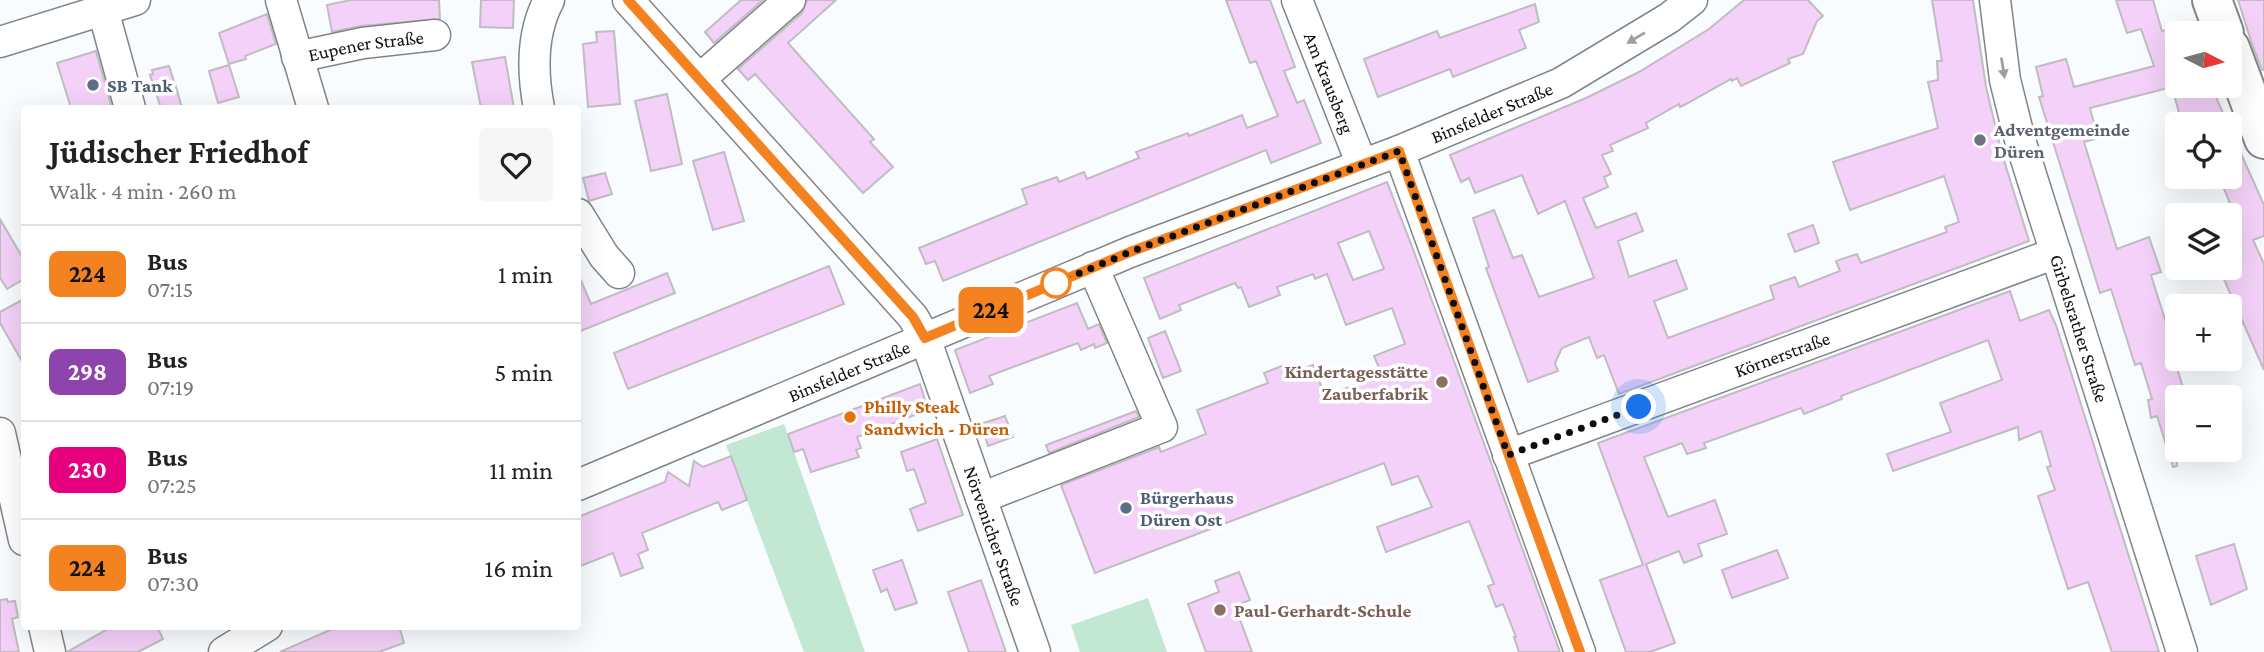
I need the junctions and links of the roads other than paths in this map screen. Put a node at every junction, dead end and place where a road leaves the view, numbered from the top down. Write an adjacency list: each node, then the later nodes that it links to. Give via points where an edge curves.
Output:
1 (135, 0): 10 (street)
2 (281, 0): 14 (street, Eupener Straße)
3 (549, 0): 19 (street, via 534,45)
4 (628, 0): 15 (street, Nörvenicher Straße)
5 (790, 0): 15 (street)
6 (1297, 0): 22 (street, Am Krausberg)
7 (1692, 0): 21 (street, Binsfelder Straße, one-way to 21, via 1561,83)
8 (1995, 0): 24 (street, Girbelsrather Straße, one-way to 24, via 2005,80)
9 (2212, 0): 11 (main road)
10 (103, 10): 13 (street); 17 (street)
11 (2220, 21)
12 (435, 35): 14 (street, Eupener Straße)
13 (0, 42)
14 (297, 57): 18 (street, Eupener Straße)
15 (700, 79): 27 (street, Nörvenicher Straße, via 913,317)
16 (2242, 80): 20 (main road)
17 (130, 105)
18 (312, 105)
19 (538, 105)
20 (2264, 139)
21 (1399, 151): 22 (street, Binsfelder Straße); 29 (street)
22 (1362, 165): 25 (street, Binsfelder Straße)
23 (581, 219): 26 (street)
24 (2056, 253): 29 (street, Körnerstraße); 39 (street, Girbelsrather Straße)
25 (1093, 267): 27 (street, Binsfelder Straße); 31 (street, via 1162,427)
26 (619, 273)
27 (925, 338): 30 (street, Binsfelder Straße); 31 (street, Nörvenicher Straße)
28 (0, 433): 32 (street)
29 (1508, 455): 38 (street)
30 (581, 484)
31 (981, 498): 37 (street, Nörvenicher Straße)
32 (21, 527)
33 (45, 630): 35 (street)
34 (264, 634): 36 (street)
35 (50, 652)
36 (224, 652)
37 (1035, 652)
38 (1580, 652)
39 (2182, 652)

